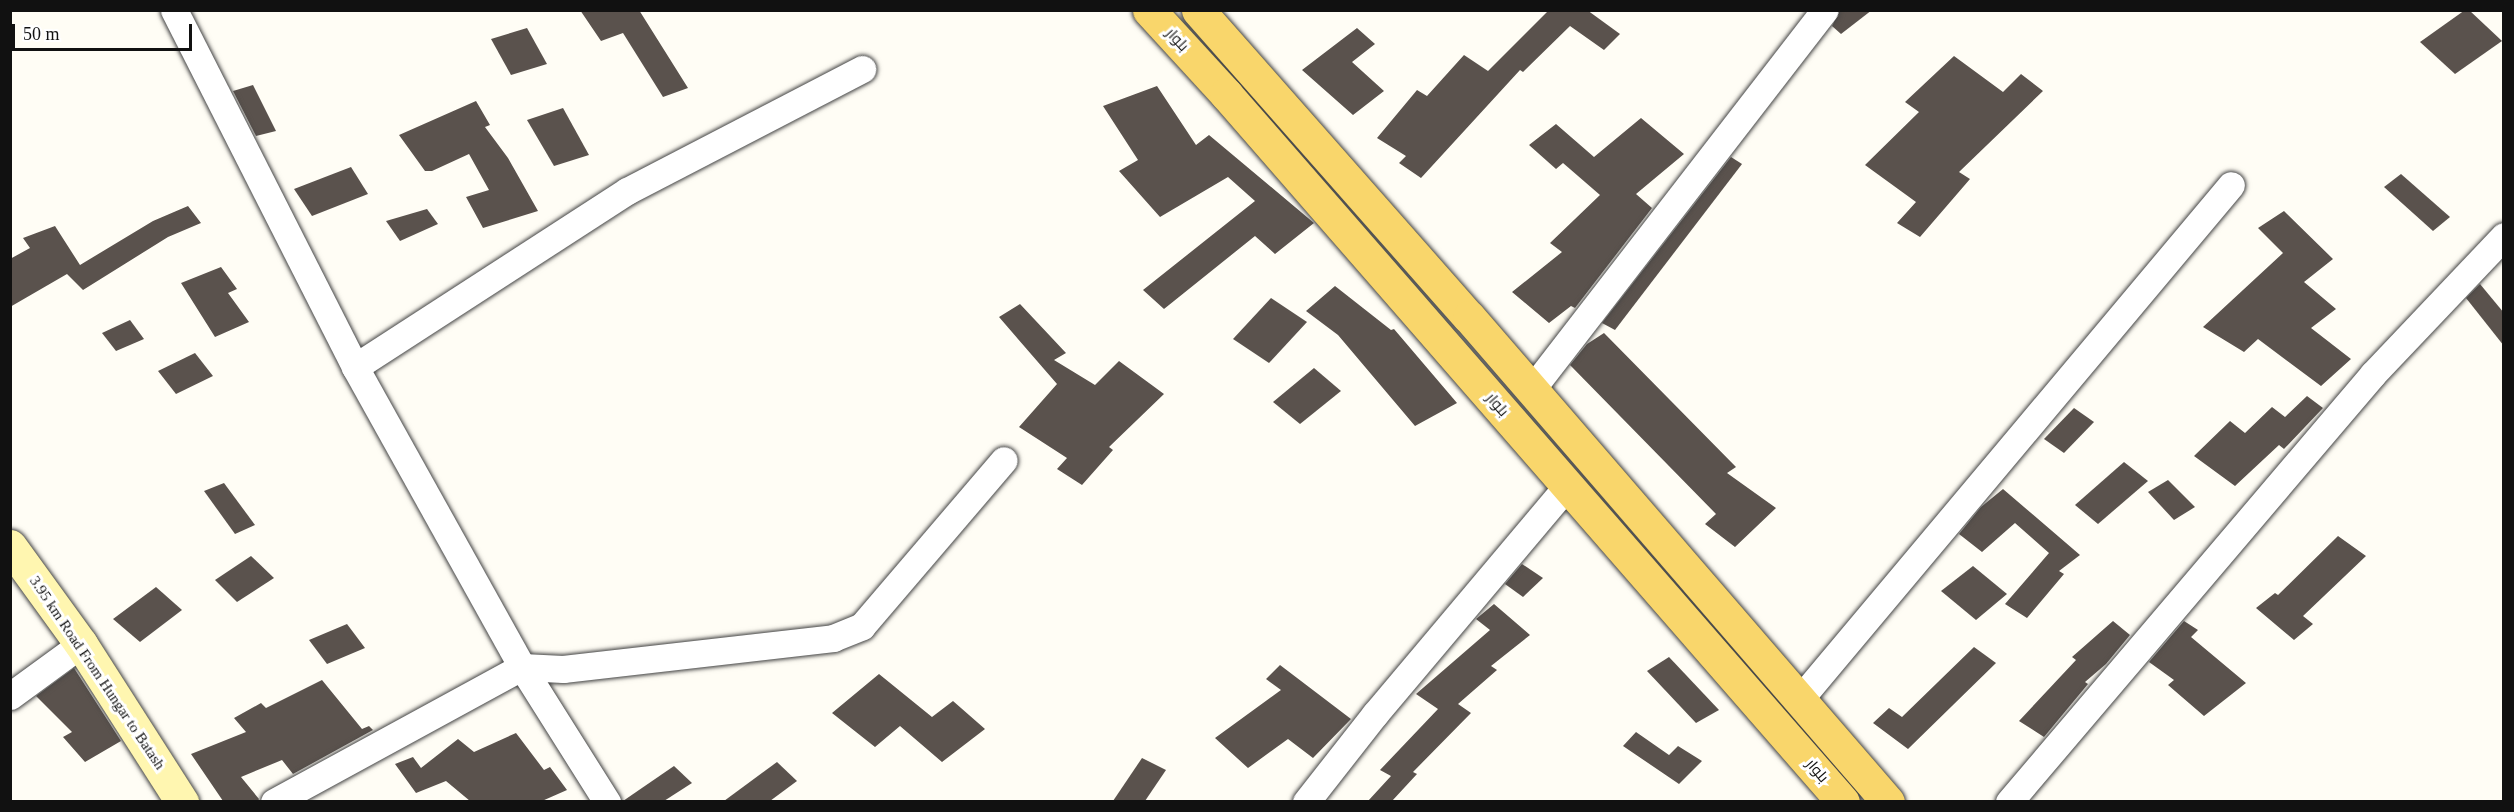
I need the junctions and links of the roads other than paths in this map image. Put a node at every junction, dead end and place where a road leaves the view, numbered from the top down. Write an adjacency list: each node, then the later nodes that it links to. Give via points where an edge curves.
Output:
1 (174, 10): 8 (street)
2 (1149, 10): 11 (main road, بلوار)
3 (1198, 10): 9 (main road)
4 (1825, 10): 9 (street)
5 (862, 69): 8 (street, via 627,191)
6 (2231, 185): 16 (street)
7 (2504, 236): 23 (street, via 2373,374)
8 (355, 368): 14 (street)
9 (1531, 390): 16 (main road)
10 (1004, 460): 14 (street, via 862,626 833,638 563,669)
11 (1567, 486): 20 (street); 21 (main road, بلوار)
12 (10, 546): 13 (street, 3.95 km Road From Hungar to Batash)
13 (81, 644): 15 (street); 17 (street, 3.95 km Road From Hungar to Batash)
14 (522, 667): 18 (street); 19 (street)
15 (10, 696)
16 (1799, 700): 22 (main road)
17 (182, 801)
18 (274, 801)
19 (607, 801)
20 (1306, 801)
21 (1843, 801)
22 (1888, 801)
23 (2008, 801)

